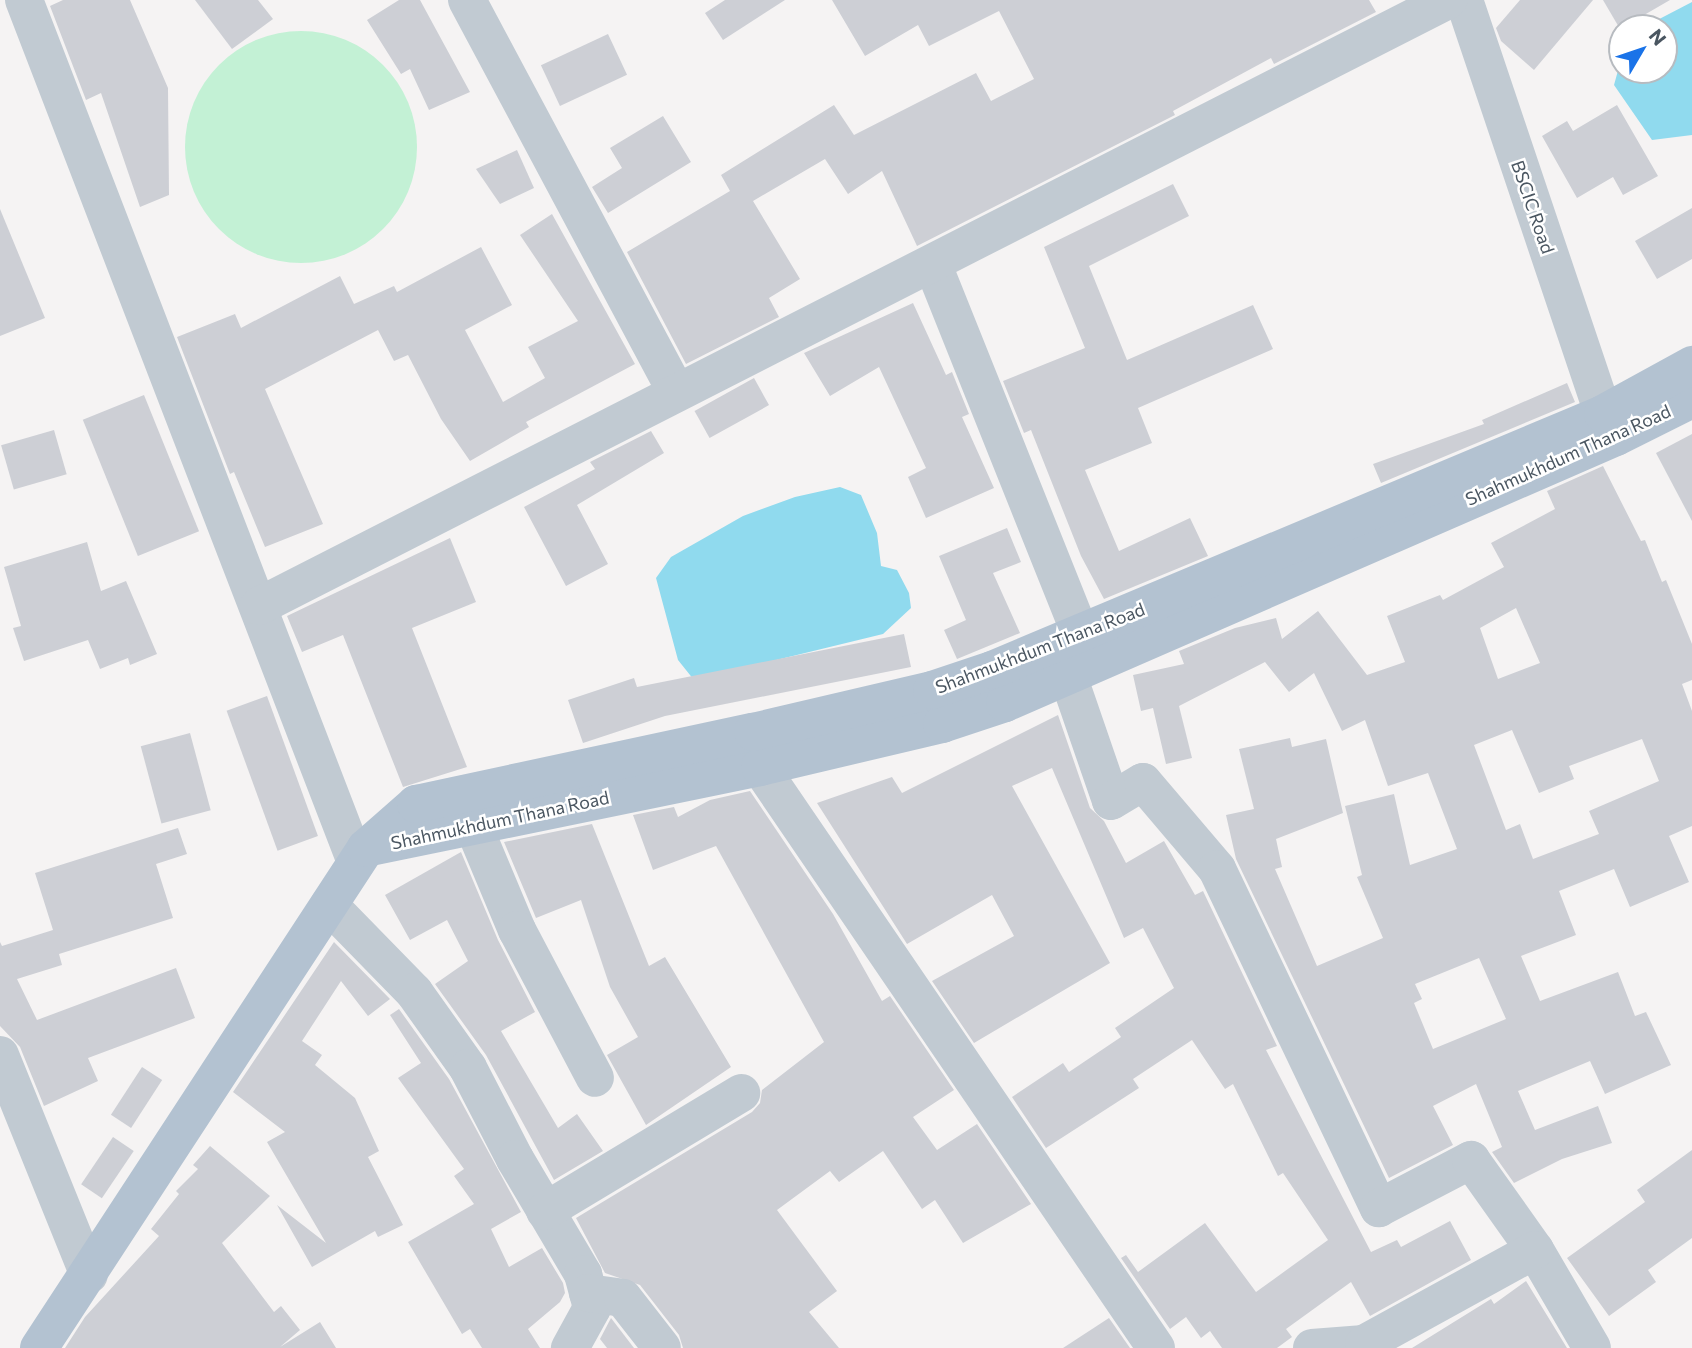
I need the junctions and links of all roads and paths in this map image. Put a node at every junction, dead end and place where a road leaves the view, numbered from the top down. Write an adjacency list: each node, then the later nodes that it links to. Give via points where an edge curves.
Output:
1 (24, 0): 10 (street)
2 (467, 0): 7 (street)
3 (1448, 0): 5 (street)
4 (1464, 0): 9 (street, BSCIC Road)
5 (933, 265): 7 (street); 11 (street)
6 (1692, 365): 9 (main road, Shahmukhdum Thana Road)
7 (676, 391): 10 (street)
8 (1692, 399): 12 (main road, Shahmukhdum Thana Road, via 1616,437)
9 (1603, 414): 11 (main road, Shahmukhdum Thana Road)
10 (259, 606): 15 (street)
11 (1081, 635): 15 (main road, Shahmukhdum Thana Road, via 932,690 434,797 399,815)
12 (1068, 673): 13 (main road, Shahmukhdum Thana Road, via 1006,703 942,724); 21 (street, via 1111,801 1143,782 1217,869 1379,1208 1471,1160)
13 (760, 767): 14 (main road, Shahmukhdum Thana Road); 27 (street)
14 (473, 825): 15 (main road, Shahmukhdum Thana Road); 18 (street, via 517,930)
15 (361, 855): 16 (main road, Shahmukhdum Thana Road)
16 (329, 905): 20 (street, via 414,992 460,1057); 22 (main road, Shahmukhdum Thana Road)
17 (0, 1055): 22 (street)
18 (595, 1078)
19 (741, 1093): 20 (street)
20 (545, 1211): 23 (street, via 583,1274)
21 (1535, 1250): 28 (street, via 1364,1344); 29 (street)
22 (89, 1275): 24 (main road, Shahmukhdum Thana Road)
23 (588, 1293): 25 (street, via 592,1308); 26 (street, via 623,1298)
24 (39, 1348)
25 (570, 1348)
26 (662, 1348)
27 (1156, 1348)
28 (1312, 1348)
29 (1592, 1348)

